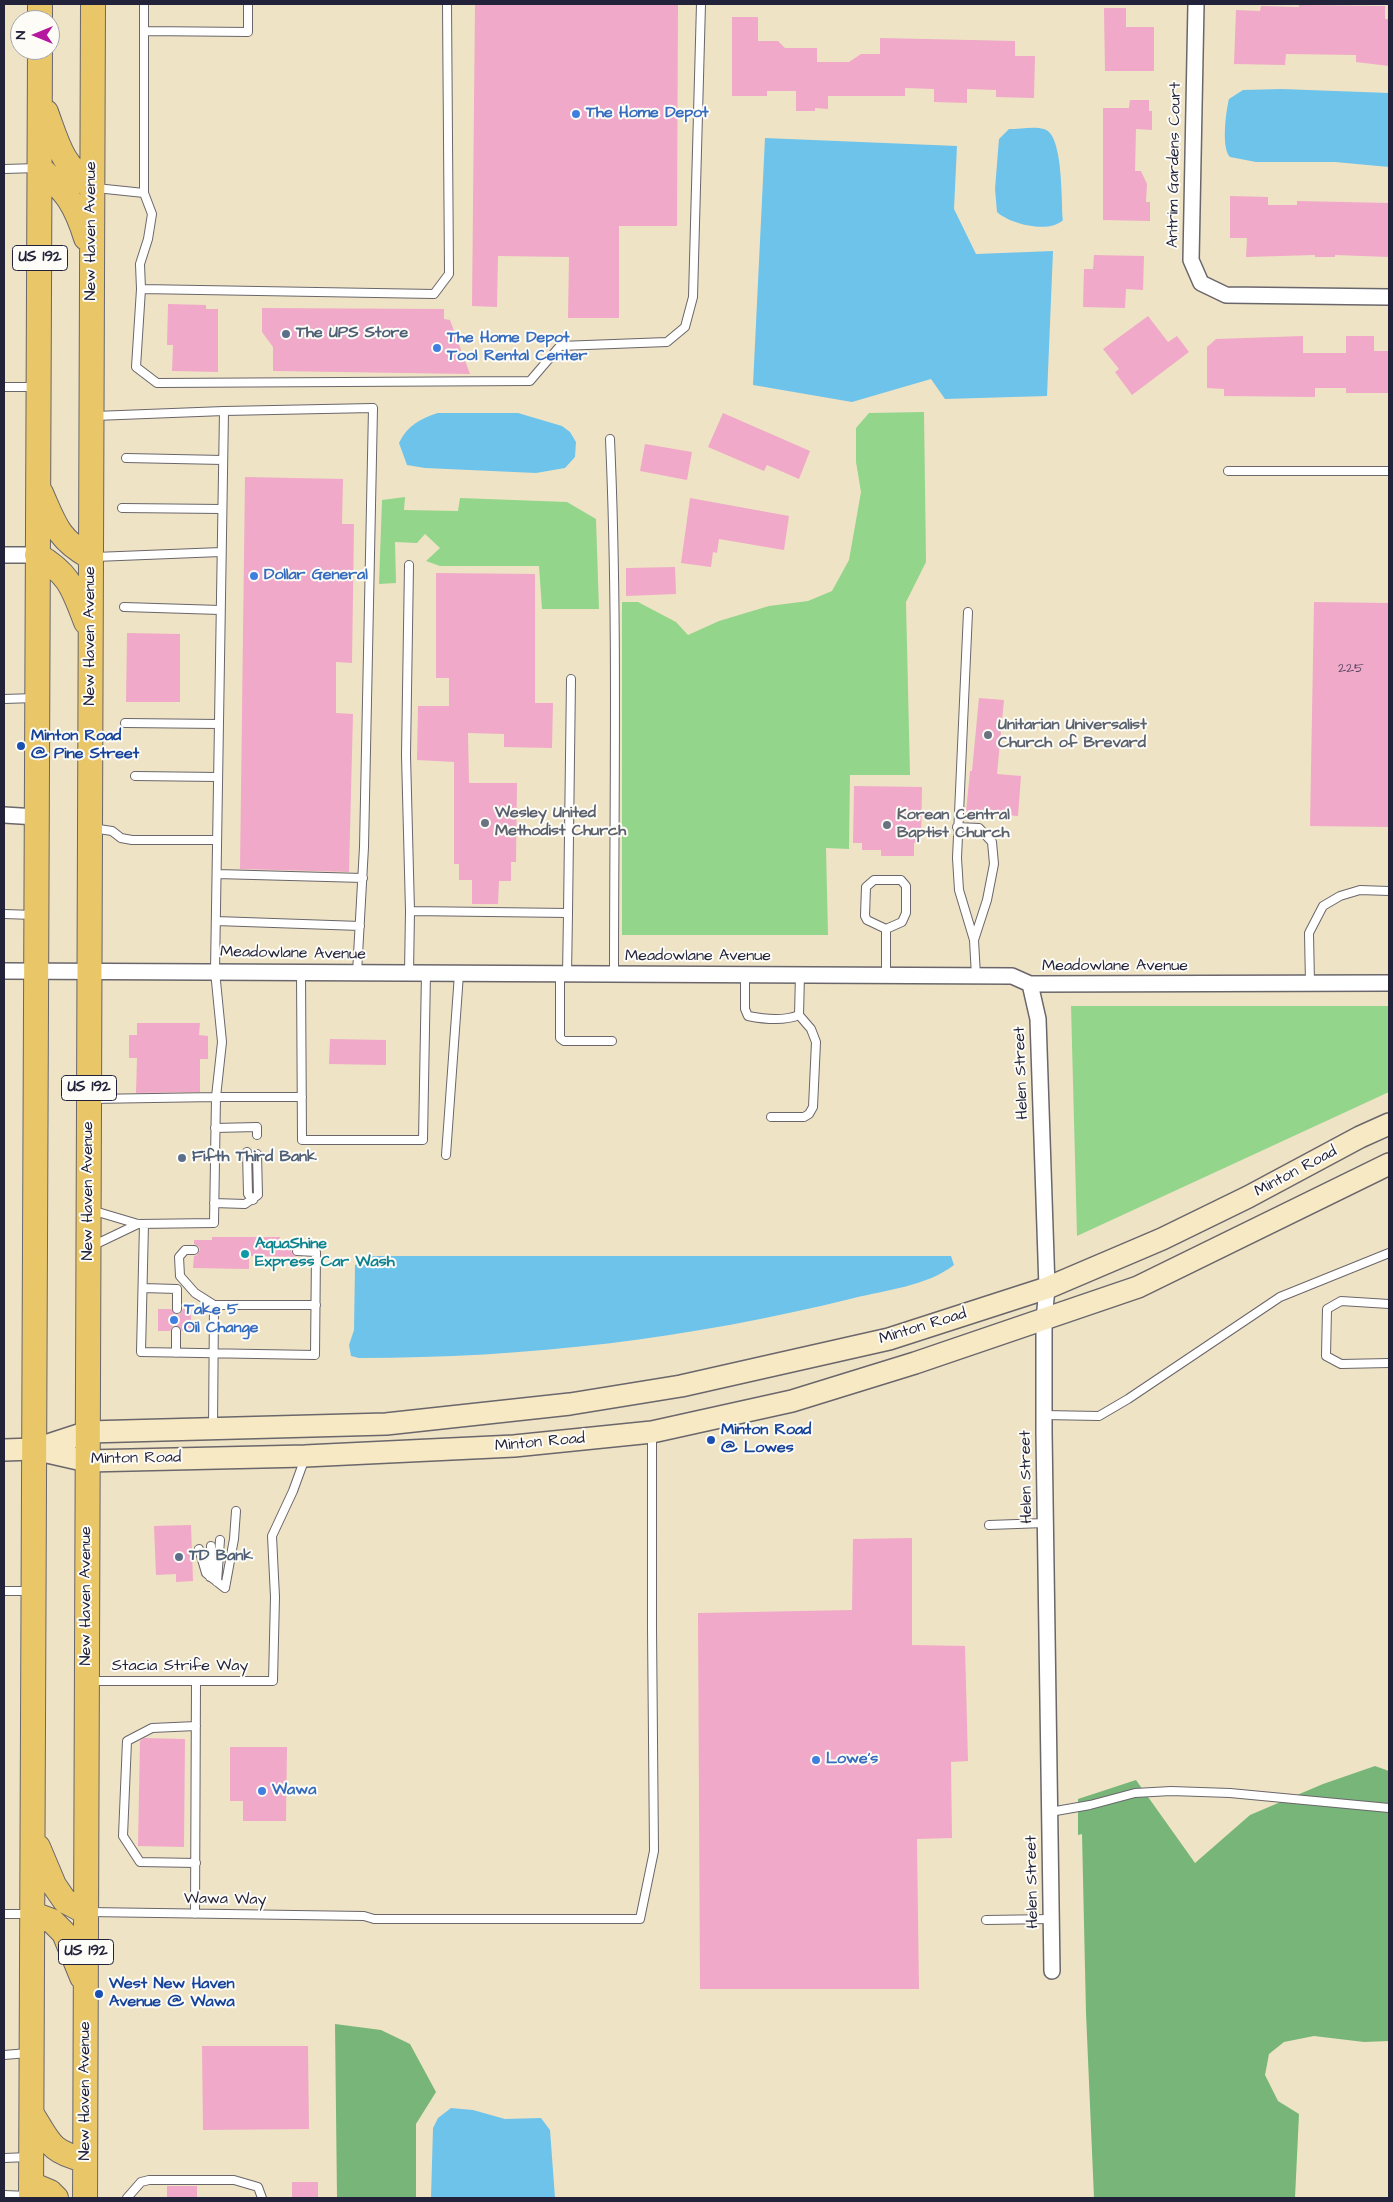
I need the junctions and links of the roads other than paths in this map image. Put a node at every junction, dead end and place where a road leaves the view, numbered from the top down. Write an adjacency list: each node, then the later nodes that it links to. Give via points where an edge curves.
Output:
1 (93, 4): 12 (main road, New Haven Avenue / US 192)
2 (144, 4): 7 (lane)
3 (248, 4): 7 (lane, via 248,32)
4 (447, 4): 15 (lane, via 448,274 434,294)
5 (701, 4): 15 (lane, via 693,297 685,327 667,342 560,346 530,381 157,383 136,367)
6 (1196, 4): 16 (street, Antrim Gardens Court, via 1190,260 1201,283 1226,295)
7 (145, 30): 13 (lane)
8 (40, 60): 9 (main road, US 192)
9 (40, 96): 10 (main road, US 192); 12 (main road, via 63,158)
10 (40, 168): 11 (lane); 14 (main road, via 63,189 77,211); 18 (main road, US 192)
11 (4, 169)
12 (92, 188): 13 (lane); 14 (main road, New Haven Avenue / US 192)
13 (144, 193): 15 (lane, via 152,214 140,264)
14 (92, 256): 20 (main road, New Haven Avenue / US 192)
15 (141, 289)
16 (1389, 297)
17 (4, 387): 18 (lane)
18 (39, 387): 26 (main road, US 192)
19 (224, 410): 20 (lane); 23 (lane); 51 (lane, via 373,408)
20 (91, 417): 32 (main road, New Haven Avenue / US 192)
21 (610, 439): 71 (lane, via 616,660)
22 (126, 458): 23 (lane)
23 (223, 460): 28 (lane)
24 (1228, 471): 25 (lane)
25 (1389, 471)
26 (38, 487): 31 (main road, US 192); 32 (main road, via 58,531 71,546)
27 (122, 508): 28 (lane)
28 (222, 509): 29 (lane)
29 (221, 552): 32 (lane); 35 (lane)
30 (4, 555): 31 (street)
31 (37, 555): 37 (main road, via 54,565 69,580); 39 (main road, US 192)
32 (90, 557): 37 (main road, New Haven Avenue / US 192)
33 (409, 565): 53 (lane, via 406,755)
34 (124, 608): 35 (lane)
35 (220, 610): 42 (lane)
36 (968, 612): 48 (lane)
37 (91, 635): 47 (main road, New Haven Avenue / US 192)
38 (571, 679): 54 (lane)
39 (37, 698): 40 (lane); 46 (main road, US 192)
40 (4, 699)
41 (125, 723): 42 (lane)
42 (219, 724): 44 (lane)
43 (136, 776): 44 (lane)
44 (218, 777): 49 (lane)
45 (4, 815): 46 (street)
46 (37, 817): 56 (main road, US 192)
47 (90, 827): 49 (lane, via 112,831 121,838 132,840); 63 (main road, New Haven Avenue / US 192)
48 (957, 828): 60 (lane, via 960,890); 60 (lane, via 979,828 992,842 994,864)
49 (217, 840): 50 (lane)
50 (217, 874): 51 (lane); 57 (lane)
51 (363, 878): 58 (lane)
52 (1389, 891): 78 (lane, via 1360,890 1323,906 1309,933)
53 (410, 911): 54 (lane); 67 (lane)
54 (568, 913): 70 (lane)
55 (4, 914): 56 (lane)
56 (36, 915): 62 (main road, US 192)
57 (216, 921): 58 (lane); 64 (lane)
58 (360, 926): 66 (lane)
59 (886, 929): 59 (lane, via 902,922 906,913 906,886 901,880 874,880 866,887 865,916); 74 (lane)
60 (974, 940): 75 (lane)
61 (4, 970): 62 (street, Meadowlane Avenue)
62 (36, 971): 63 (street, Meadowlane Avenue); 115 (main road, US 192)
63 (90, 971): 64 (street, Meadowlane Avenue); 83 (main road, New Haven Avenue / US 192)
64 (215, 971): 65 (street, Meadowlane Avenue); 81 (lane, via 222,1042)
65 (301, 972): 66 (street, Meadowlane Avenue); 82 (lane)
66 (357, 973): 67 (street, Meadowlane Avenue)
67 (410, 974): 68 (street, Meadowlane Avenue)
68 (426, 974): 69 (street, Meadowlane Avenue); 82 (lane, via 423,1140 302,1140)
69 (459, 974): 70 (street, Meadowlane Avenue); 90 (lane)
70 (564, 974): 71 (street, Meadowlane Avenue); 80 (lane, via 560,1038 564,1041)
71 (614, 975): 72 (street, Meadowlane Avenue)
72 (745, 975): 73 (street, Meadowlane Avenue); 79 (lane, via 748,1016)
73 (800, 975): 74 (street, Meadowlane Avenue); 79 (lane)
74 (886, 976): 75 (street, Meadowlane Avenue)
75 (976, 976): 77 (street, Meadowlane Avenue, via 1012,976)
76 (1389, 983): 78 (street, Meadowlane Avenue)
77 (1030, 984): 78 (street, Meadowlane Avenue); 101 (street, Helen Street, via 1038,1019)
78 (1310, 984)
79 (799, 1016): 84 (lane, via 811,1029 816,1042 813,1107 804,1116)
80 (612, 1041)
81 (216, 1097): 82 (lane); 83 (lane); 86 (lane)
82 (302, 1097)
83 (89, 1099): 94 (main road, New Haven Avenue / US 192)
84 (771, 1117)
85 (1389, 1124): 101 (main road, Minton Road, via 1186,1228)
86 (215, 1128): 87 (lane, via 247,1131 257,1127); 93 (lane)
87 (257, 1135)
88 (247, 1152): 92 (lane, via 248,1194)
89 (257, 1154): 92 (lane, via 258,1194)
90 (446, 1155)
91 (1389, 1164): 106 (main road, Minton Road, via 1138,1287)
92 (253, 1200): 93 (lane, via 245,1204)
93 (214, 1203): 95 (lane, via 214,1223)
94 (89, 1210): 95 (lane); 96 (main road, New Haven Avenue / US 192)
95 (141, 1224): 96 (lane); 100 (lane)
96 (88, 1247): 113 (main road, New Haven Avenue / US 192)
97 (194, 1250): 103 (lane, via 185,1250 179,1257 180,1276 195,1293)
98 (297, 1251): 104 (lane, via 316,1252)
99 (1389, 1253): 111 (lane, via 1280,1297 1099,1416)
100 (143, 1288): 105 (lane, via 177,1289); 108 (lane, via 142,1352)
101 (1046, 1288): 106 (street, Helen Street); 112 (main road, Minton Road, via 889,1339 681,1386 570,1404 386,1424)
102 (1389, 1304): 110 (lane, via 1341,1301 1327,1309 1326,1356 1341,1364)
103 (214, 1305): 104 (lane); 109 (lane)
104 (316, 1305): 109 (lane, via 315,1355)
105 (177, 1309)
106 (1044, 1320): 111 (street, Helen Street); 114 (main road, Minton Road, via 792,1401)
107 (176, 1331): 108 (lane)
108 (176, 1353): 109 (lane)
109 (214, 1354): 112 (lane)
110 (1389, 1363)
111 (1044, 1414): 120 (street, Helen Street)
112 (213, 1428): 113 (main road, Minton Road)
113 (88, 1432): 115 (main road, Minton Road); 118 (main road, New Haven Avenue / US 192)
114 (652, 1432): 117 (main road, Minton Road, via 514,1446); 138 (lane, Wawa Way, via 654,1851 640,1919 374,1919 364,1916)
115 (34, 1449): 116 (main road); 118 (main road, Minton Road); 127 (main road, US 192)
116 (4, 1450)
117 (305, 1456): 118 (main road, Minton Road); 129 (lane, Stacia Strife Way, via 293,1492 272,1536 275,1597 273,1681)
118 (88, 1461): 128 (main road, New Haven Avenue / US 192)
119 (236, 1511): 125 (lane, via 225,1588)
120 (1045, 1523): 121 (lane); 132 (street, Helen Street)
121 (989, 1525)
122 (220, 1540): 125 (lane)
123 (211, 1546): 125 (lane)
124 (199, 1549): 125 (lane, via 206,1573)
125 (214, 1580)
126 (4, 1590): 127 (lane)
127 (34, 1591): 133 (main road, US 192)
128 (87, 1681): 129 (lane, Stacia Strife Way); 135 (main road, New Haven Avenue / US 192)
129 (196, 1681): 130 (lane)
130 (196, 1726): 134 (lane); 134 (lane, via 152,1728 127,1741 123,1836 140,1862)
131 (1389, 1808): 132 (lane, via 1230,1793 1171,1791 1135,1793)
132 (1050, 1812): 139 (street, Helen Street)
133 (33, 1834): 135 (main road, via 54,1886 65,1900); 137 (main road, US 192)
134 (196, 1864): 138 (lane)
135 (86, 1912): 138 (lane, Wawa Way); 142 (main road, New Haven Avenue / US 192)
136 (4, 1914): 137 (lane)
137 (33, 1914): 142 (main road, via 52,1921 64,1933); 143 (main road, US 192)
138 (195, 1914)
139 (1051, 1919): 140 (lane); 141 (street, Helen Street)
140 (986, 1920)
141 (1052, 1971)
142 (86, 1988): 148 (main road, New Haven Avenue / US 192)
143 (32, 2053): 144 (lane); 145 (main road, US 192)
144 (4, 2055)
145 (32, 2114): 146 (main road, US 192); 148 (main road, via 51,2146 65,2155)
146 (32, 2157): 147 (lane); 149 (main road, US 192)
147 (4, 2158)
148 (85, 2160): 152 (main road, New Haven Avenue / US 192)
149 (31, 2193): 150 (lane); 151 (main road, via 50,2192)
150 (4, 2195)
151 (56, 2198)
152 (85, 2198)
153 (127, 2198): 154 (lane, via 141,2182 149,2180 234,2180 258,2187)
154 (262, 2198)

